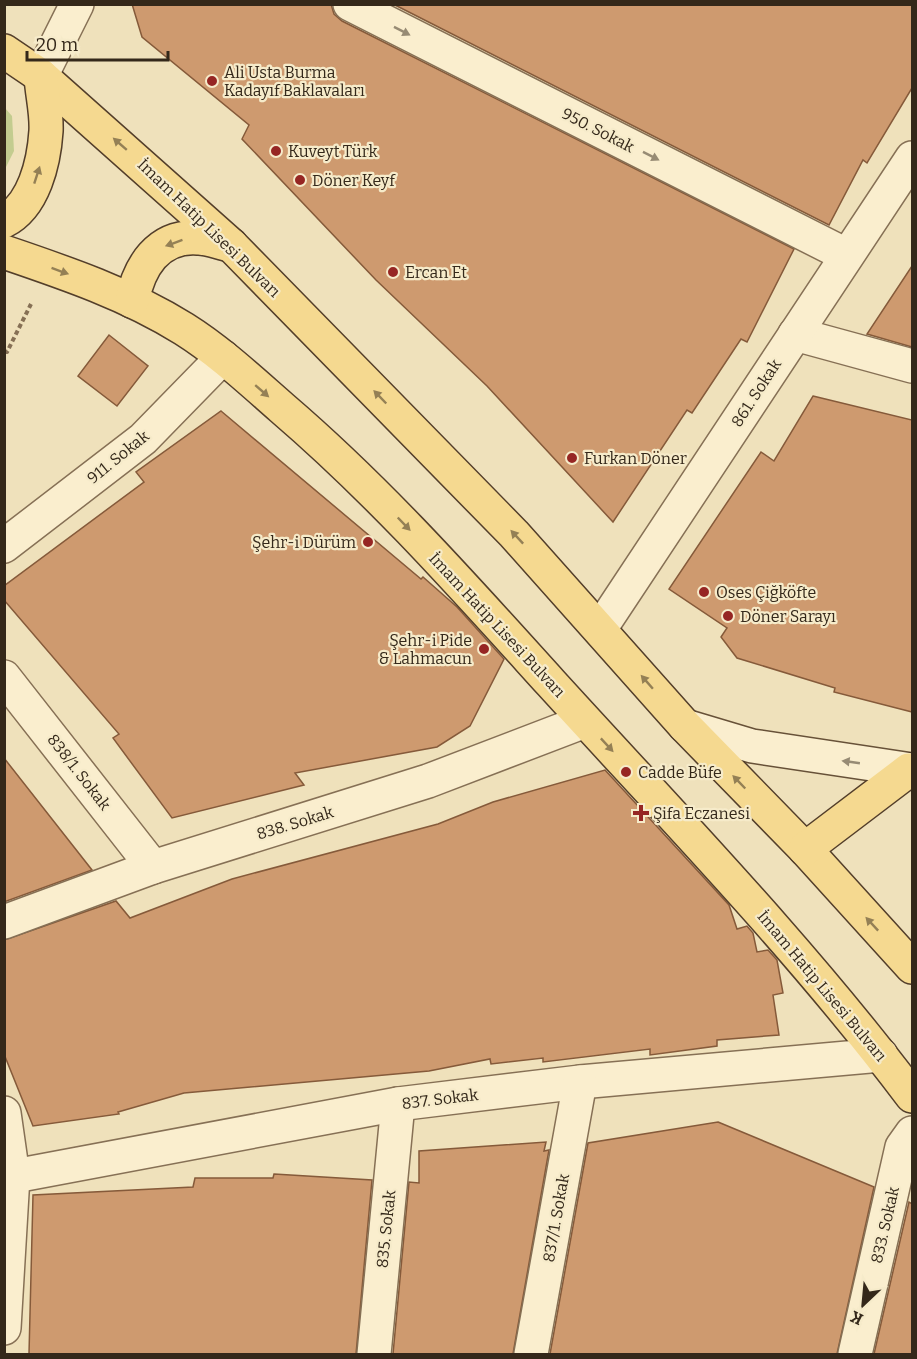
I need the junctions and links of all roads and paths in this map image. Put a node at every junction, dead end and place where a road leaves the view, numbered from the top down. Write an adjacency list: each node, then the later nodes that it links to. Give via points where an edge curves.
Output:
1 (77, 4): 4 (street)
2 (350, 4): 9 (street, 950. Sokak, one-way to 9)
3 (4, 51): 4 (main road, İmam Hatip Lisesi Bulvarı)
4 (41, 76): 6 (main road, one-way to 4, via 31,194 41,165 46,130); 7 (main road, İmam Hatip Lisesi Bulvarı, one-way to 4)
5 (912, 158): 9 (street, 861. Sokak)
6 (4, 221)
7 (231, 245): 11 (main road, one-way to 11, via 197,237 160,249 137,277); 17 (main road, İmam Hatip Lisesi Bulvarı, one-way to 7, via 514,534)
8 (4, 252): 10 (main road, İmam Hatip Lisesi Bulvarı)
9 (846, 255): 12 (street, 861. Sokak)
10 (49, 267): 11 (main road, İmam Hatip Lisesi Bulvarı, one-way to 11); 13 (path, via 7,352)
11 (132, 301): 14 (main road, İmam Hatip Lisesi Bulvarı, via 184,329)
12 (795, 334): 15 (street); 17 (street, 861. Sokak)
13 (4, 351)
14 (223, 357): 16 (street, 911. Sokak, via 143,439); 19 (main road, İmam Hatip Lisesi Bulvarı, one-way to 19, via 346,463)
15 (912, 366)
16 (4, 546)
17 (600, 629): 20 (main road, İmam Hatip Lisesi Bulvarı, one-way to 17)
18 (4, 677): 23 (street, 838/1. Sokak)
19 (585, 721): 23 (street, 838. Sokak, via 428,782); 26 (main road, İmam Hatip Lisesi Bulvarı, one-way to 26, via 704,848)
20 (685, 726): 21 (street, one-way to 20, via 752,746); 22 (main road, İmam Hatip Lisesi Bulvarı, one-way to 20)
21 (911, 770): 22 (main road)
22 (805, 849): 25 (main road, İmam Hatip Lisesi Bulvarı, one-way to 22)
23 (153, 867): 24 (street, 838. Sokak)
24 (4, 921)
25 (912, 967)
26 (881, 1055): 27 (street, 837. Sokak); 28 (main road, İmam Hatip Lisesi Bulvarı)
27 (580, 1082): 29 (street, 837. Sokak); 35 (street, 837/1. Sokak)
28 (912, 1096)
29 (398, 1104): 32 (street, 837. Sokak); 34 (street, 835. Sokak)
30 (4, 1113): 32 (street)
31 (912, 1133): 36 (street, 833. Sokak, via 902,1147)
32 (9, 1177): 33 (street)
33 (4, 1328)
34 (374, 1354)
35 (531, 1354)
36 (855, 1354)

